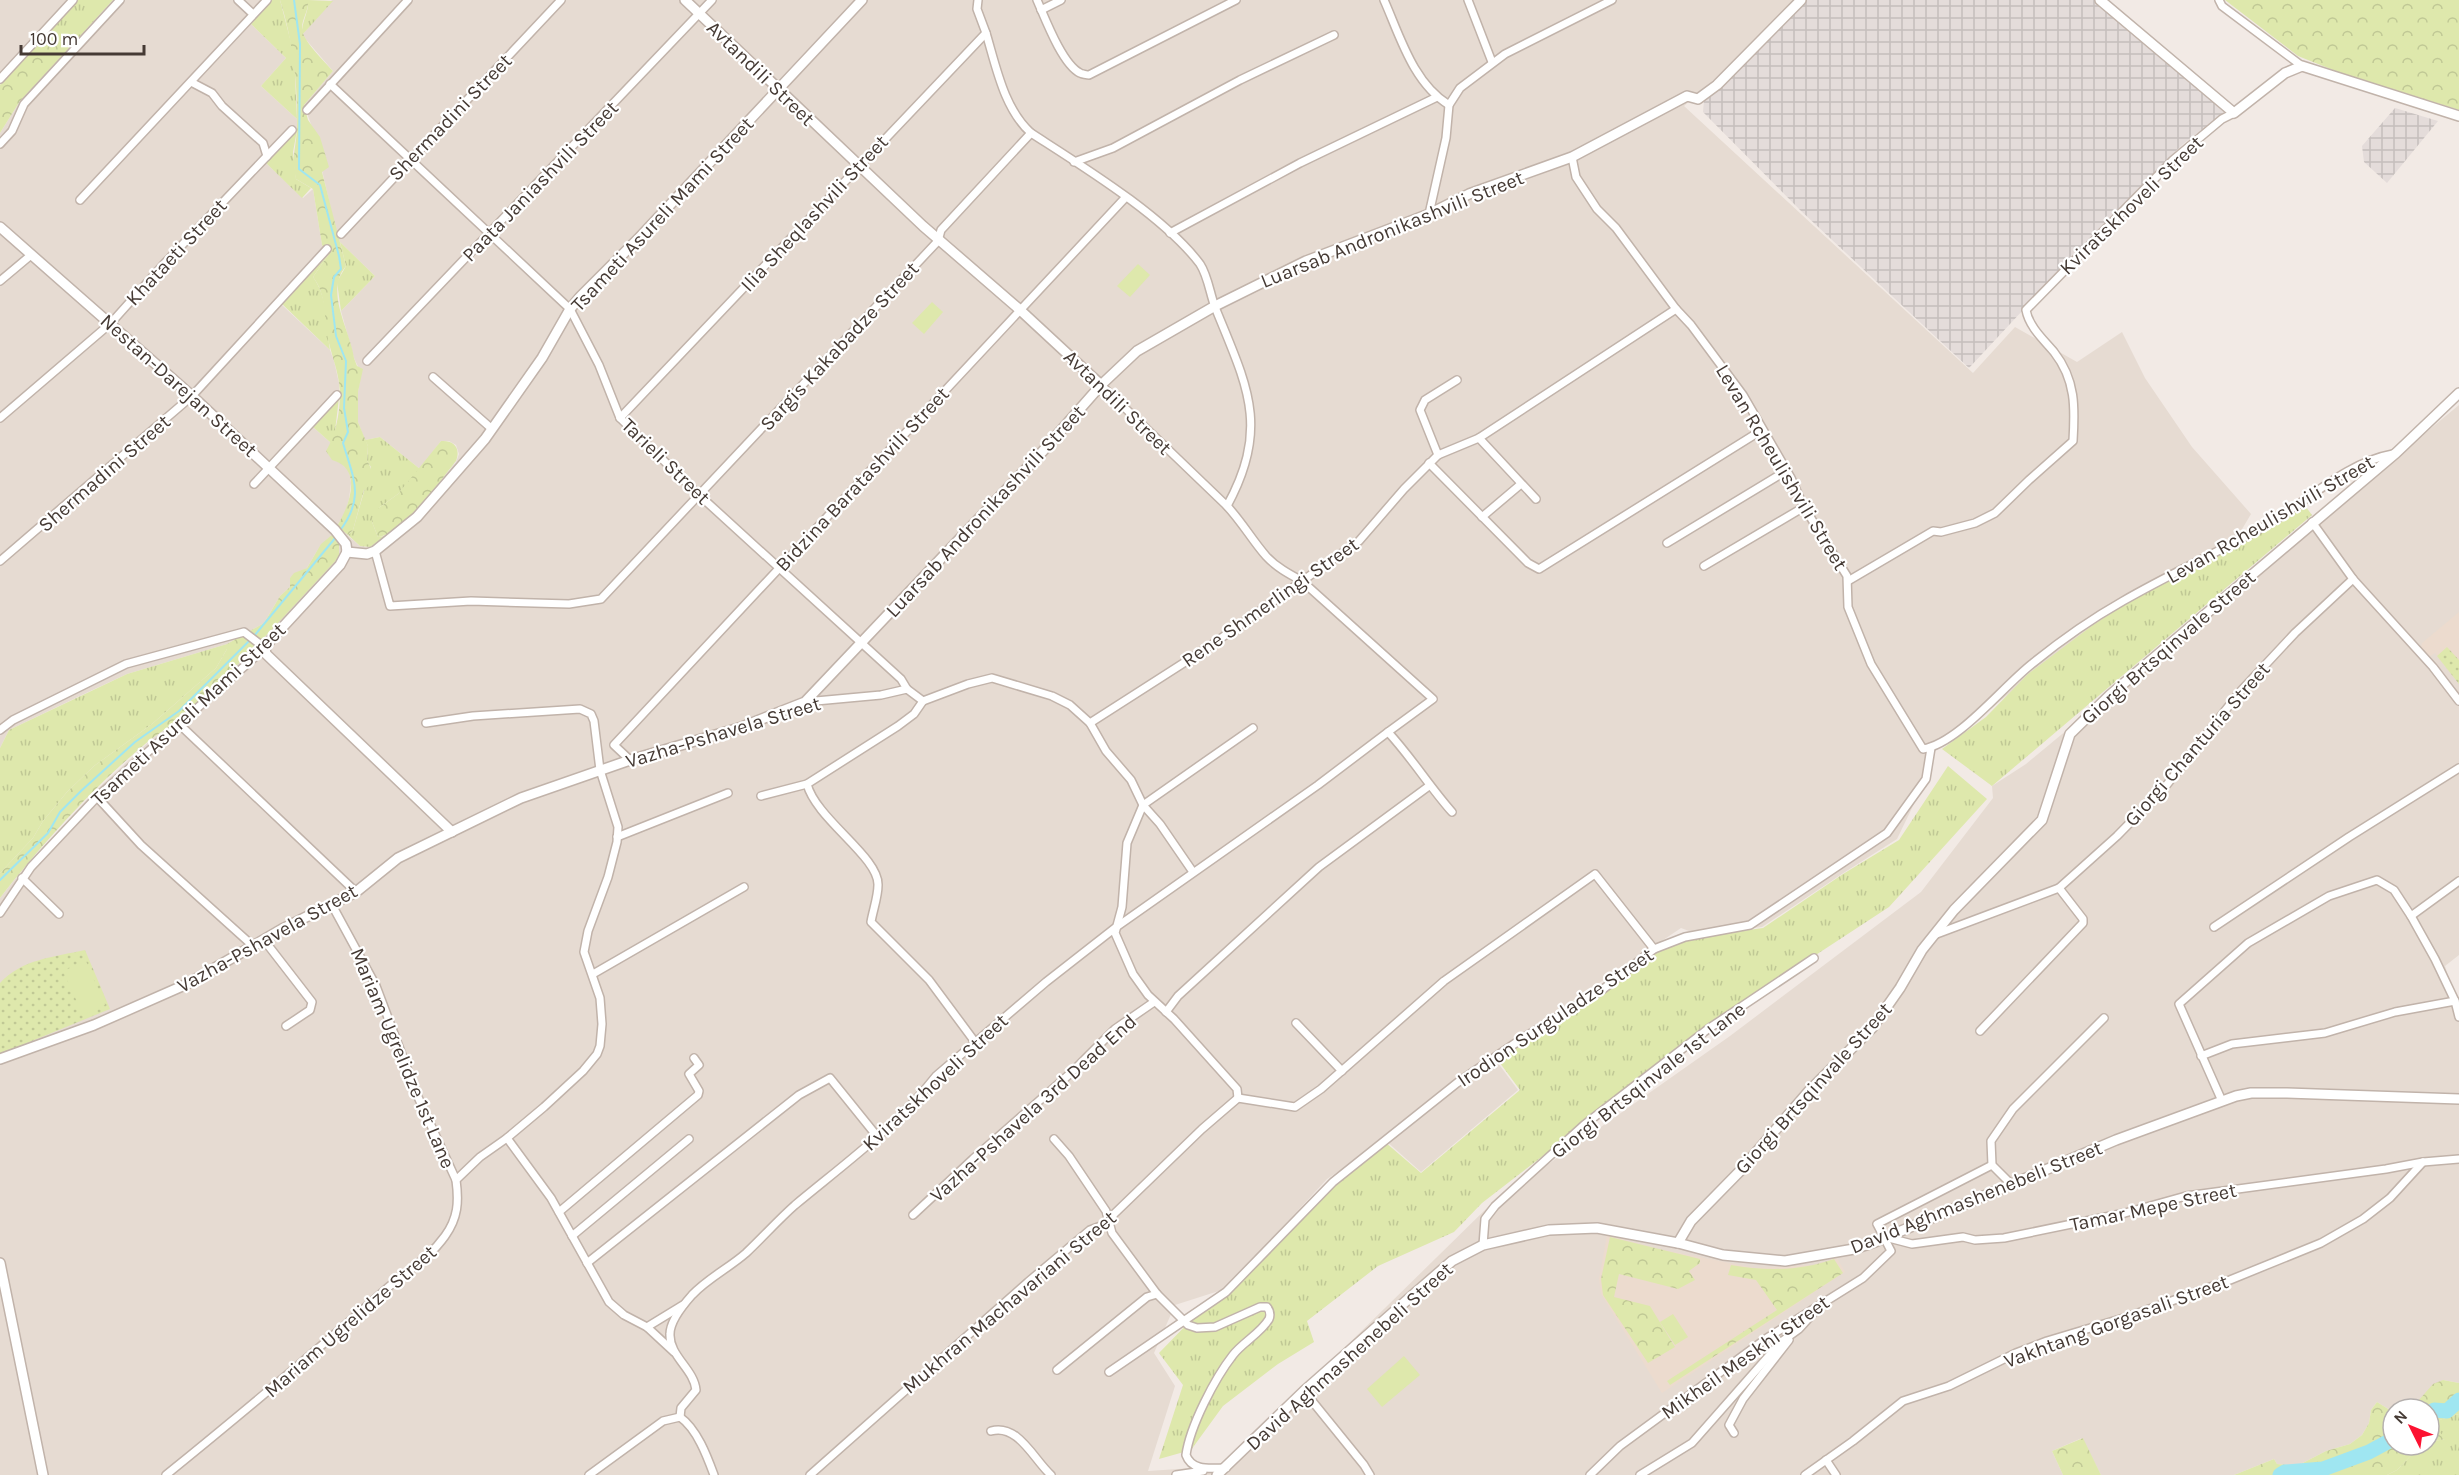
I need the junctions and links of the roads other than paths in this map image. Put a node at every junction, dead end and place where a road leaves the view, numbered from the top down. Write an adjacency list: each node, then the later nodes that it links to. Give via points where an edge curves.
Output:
1 (73, 0): 27 (street)
2 (120, 0): 38 (street, via 24,104 12,131)
3 (238, 0): 21 (street)
4 (267, 0): 21 (street)
5 (408, 0): 29 (street)
6 (561, 0): 41 (street, Shermadini Street)
7 (685, 0): 22 (street, Avtandili Street)
8 (712, 0): 22 (street, Paata Janiashvili Street)
9 (862, 0): 30 (street, Tsameti Asureli Mami Street)
10 (978, 0): 23 (street, via 977,9)
11 (1037, 0): 20 (street)
12 (1061, 0): 20 (street)
13 (1236, 0): 20 (street, via 1089,75 1080,74 1068,62)
14 (1384, 0): 31 (street, via 1417,72)
15 (1468, 0): 25 (street)
16 (1612, 0): 25 (street)
17 (1801, 0): 40 (street, Luarsab Andronikashvili Street, via 1717,85 1698,99 1687,96)
18 (2100, 0): 34 (street)
19 (2218, 0): 26 (street)
20 (1041, 10)
21 (253, 14): 28 (street)
22 (699, 14): 30 (street, Avtandili Street); 50 (street, Paata Janiashvili Street)
23 (986, 33): 37 (street, via 1018,122); 43 (street, Ilia Sheqlashvili Street)
24 (1334, 35): 42 (street, via 1113,148)
25 (1491, 62): 32 (street, via 1460,88)
26 (2301, 66): 34 (street, Kviratskhoveli Street); 35 (street)
27 (0, 79)
28 (190, 82): 39 (street, via 212,93 263,143); 45 (street)
29 (330, 84): 33 (street); 41 (street, Tarieli Street)
30 (779, 89): 43 (street, Avtandili Street); 56 (street, Tsameti Asureli Mami Street)
31 (1437, 98): 32 (street); 48 (street, via 1300,163)
32 (1449, 105): 46 (street, via 1446,138)
33 (307, 110)
34 (2234, 113): 93 (street, Kviratskhoveli Street, via 2173,160 2026,310 2031,324 2067,373 2074,393 2073,441 1995,513 1975,523 1934,531)
35 (2459, 116)
36 (292, 130): 39 (street, Khataeti Street)
37 (1031, 133): 42 (street); 51 (street, Sargis Kakabadze Street, via 941,230)
38 (0, 144)
39 (267, 156): 59 (street, Khataeti Street)
40 (1572, 157): 46 (street, Luarsab Andronikashvili Street, via 1469,194); 58 (street, Levan Rcheulishvili Street, via 1576,177 1597,209 1616,228)
41 (409, 160): 49 (street, Shermadini Street); 50 (street, Tarieli Street)
42 (1074, 162): 44 (street)
43 (859, 167): 51 (street, Avtandili Street); 68 (street, Ilia Sheqlashvili Street)
44 (1125, 198): 48 (street); 57 (street, Bidzina Baratashvili Street)
45 (80, 200)
46 (1429, 214): 55 (street, Luarsab Andronikashvili Street, via 1306,261)
47 (0, 227): 53 (street, Nestan-Darejan Street)
48 (1170, 233): 55 (street, via 1201,266)
49 (341, 234)
50 (491, 234): 56 (street, Tarieli Street); 60 (street, Paata Janiashvili Street)
51 (938, 241): 57 (street, Avtandili Street); 79 (street, Sargis Kakabadze Street)
52 (327, 249): 66 (street, Shermadini Street)
53 (31, 255): 54 (street); 59 (street, Nestan-Darejan Street)
54 (0, 281)
55 (1215, 306): 63 (street, Luarsab Andronikashvili Street, via 1137,351); 81 (street, via 1249,399 1251,419 1251,440 1242,480)
56 (570, 309): 68 (street, Tarieli Street); 69 (street, Tsameti Asureli Mami Street, via 542,358)
57 (1019, 309): 63 (street, Avtandili Street); 90 (street, Bidzina Baratashvili Street)
58 (1676, 309): 70 (street, Levan Rcheulishvili Street, via 1743,395); 71 (street, Rene Shmerlingi Street)
59 (111, 323): 66 (street, Nestan-Darejan Street); 67 (street, Khataeti Street)
60 (367, 361)
61 (434, 377): 69 (street)
62 (1457, 380): 73 (street, via 1425,400 1420,410)
63 (1101, 385): 81 (street, Avtandili Street); 94 (street, Luarsab Andronikashvili Street)
64 (2459, 393): 72 (street, Giorgi Brtsqinvale Street)
65 (337, 395): 75 (street)
66 (192, 396): 75 (street, Nestan-Darejan Street); 88 (street, Shermadini Street)
67 (0, 418)
68 (620, 418): 79 (street, Tarieli Street)
69 (492, 429): 86 (street, Tsameti Asureli Mami Street, via 417,518)
70 (1762, 430): 76 (street, Levan Rcheulishvili Street); 83 (street, via 1539,569)
71 (1479, 438): 73 (street, Rene Shmerlingi Street); 78 (street)
72 (2396, 453): 84 (street, Giorgi Brtsqinvale Street); 108 (street, Levan Rcheulishvili Street, via 2354,467 2274,520 2121,602 2032,663 1959,730)
73 (1438, 455): 74 (street, Rene Shmerlingi Street)
74 (1429, 463): 83 (street); 92 (street, Rene Shmerlingi Street, via 1359,541)
75 (269, 468): 77 (street); 87 (street, Nestan-Darejan Street, via 335,530)
76 (1786, 471): 82 (street, Levan Rcheulishvili Street); 85 (street)
77 (254, 484)
78 (1521, 484): 80 (street); 83 (street)
79 (698, 494): 86 (street, Sargis Kakabadze Street, via 601,599 569,604 471,601 390,606); 90 (street, Tarieli Street)
80 (1536, 499)
81 (1227, 506): 92 (street, Avtandili Street, via 1266,556)
82 (1804, 507): 89 (street); 93 (street, Levan Rcheulishvili Street)
83 (1482, 517)
84 (2312, 522): 91 (street); 133 (street, Giorgi Brtsqinvale Street, via 2070,734 2042,820)
85 (1667, 543)
86 (375, 551): 87 (street)
87 (347, 552): 95 (street, Tsameti Asureli Mami Street, via 340,565)
88 (0, 561)
89 (1704, 566)
90 (781, 568): 94 (street, Tarieli Street); 106 (street, Bidzina Baratashvili Street)
91 (2353, 579): 98 (street); 125 (street, Giorgi Chanturia Street, via 2239,693 2164,787)
92 (1302, 580): 101 (street, Rene Shmerlingi Street, via 1207,648); 105 (street, Avtandili Street, via 1433,699)
93 (1848, 581): 108 (street, Levan Rcheulishvili Street, via 1848,607 1871,664 1923,749)
94 (861, 644): 96 (street, Tarieli Street); 99 (street, Luarsab Andronikashvili Street)
95 (262, 646): 102 (street, Tsameti Asureli Mami Street); 104 (street, via 244,632 126,664); 119 (street, via 269,659)
96 (907, 689): 97 (street); 99 (street, Vazha-Pshavela Street)
97 (923, 701): 101 (street, via 992,678 1052,696 1070,705); 112 (street, via 898,726)
98 (2459, 701)
99 (805, 702): 109 (street, Vazha-Pshavela Street, via 739,728)
100 (426, 723): 107 (street, via 580,709 591,714)
101 (1090, 723): 117 (street, via 1106,751 1131,780)
102 (180, 725): 116 (street, Tsameti Asureli Mami Street); 126 (street)
103 (1253, 728): 117 (street)
104 (0, 730)
105 (1388, 732): 113 (street); 121 (street, Kviratskhoveli Street)
106 (614, 745): 107 (street); 109 (street)
107 (597, 747): 111 (street)
108 (1931, 748): 136 (street, Irodion Surguladze Street, via 1926,779 1887,833 1750,925 1684,937)
109 (630, 760): 111 (street, Vazha-Pshavela Street)
110 (2459, 768): 131 (street)
111 (600, 770): 119 (street, Vazha-Pshavela Street, via 521,798); 120 (street, via 616,818)
112 (807, 784): 115 (street); 147 (street, via 821,812 874,871 879,884 871,921 929,980)
113 (1429, 786): 118 (street); 141 (street, via 1319,867 1178,996)
114 (728, 793): 120 (street)
115 (761, 796)
116 (98, 797): 122 (street, Tsameti Asureli Mami Street); 135 (street, via 141,845)
117 (1143, 805): 121 (street); 132 (street, via 1127,843 1122,907)
118 (1452, 812)
119 (452, 832): 126 (street, Vazha-Pshavela Street, via 398,858)
120 (617, 837): 138 (street, via 584,952)
121 (1193, 872): 132 (street, Kviratskhoveli Street)
122 (22, 878): 128 (street, Tsameti Asureli Mami Street); 129 (street)
123 (2459, 881): 130 (street)
124 (744, 887): 138 (street)
125 (2058, 888): 133 (street, Giorgi Chanturia Street); 146 (street, via 2083,923)
126 (356, 892): 127 (street, Vazha-Pshavela Street)
127 (332, 905): 134 (street, Vazha-Pshavela Street); 162 (street, Mariam Ugrelidze 1st Lane, via 376,986 418,1097)
128 (0, 912)
129 (59, 914)
130 (2410, 916): 139 (street); 148 (street, via 2394,890 2377,880 2329,896 2248,943 2179,1004)
131 (2214, 927)
132 (1114, 928): 140 (street, via 1133,974); 147 (street, Kviratskhoveli Street)
133 (1932, 936): 169 (street, Giorgi Brtsqinvale Street, via 1872,1028 1691,1221)
134 (264, 940): 135 (street, Vazha-Pshavela Street); 145 (street, via 312,1002 310,1010)
135 (253, 946): 150 (street, Vazha-Pshavela Street, via 187,984 94,1025)
136 (1654, 949): 151 (street, via 1595,874 1444,981); 177 (street, Irodion Surguladze Street, via 1602,990 1523,1038 1406,1123 1333,1182 1226,1292)
137 (1814, 958): 170 (street, Giorgi Brtsqinvale 1st Lane, via 1708,1029 1584,1125 1495,1206 1485,1219)
138 (592, 974): 156 (street, via 600,998 602,1024 597,1054)
139 (2455, 1001): 142 (street); 148 (street, via 2395,1012 2325,1033 2232,1044)
140 (1154, 1002): 141 (street); 165 (street, Vazha-Pshavela 3rd Dead End, via 1115,1029)
141 (1166, 1012): 152 (street, via 1237,1089)
142 (2459, 1017)
143 (2104, 1018): 161 (street, via 2013,1109 1990,1141)
144 (1296, 1023): 151 (street)
145 (286, 1026)
146 (1980, 1031)
147 (975, 1042): 155 (street, Kviratskhoveli Street)
148 (2201, 1056): 154 (street)
149 (694, 1058): 164 (street, via 699,1065 689,1074 698,1095)
150 (0, 1059)
151 (1342, 1071): 152 (street, via 1295,1107)
152 (1238, 1098): 166 (street, Mukhran Machavariani Street, via 1113,1214)
153 (2459, 1099): 154 (street, David Aghmashenebeli Street, via 2251,1093)
154 (2222, 1101): 163 (street, David Aghmashenebeli Street)
155 (876, 1135): 172 (street, via 830,1078 799,1095); 176 (street, Kviratskhoveli Street)
156 (507, 1138): 162 (street); 164 (street)
157 (689, 1139): 167 (street)
158 (1054, 1139): 166 (street, via 1106,1211)
159 (2459, 1159): 160 (street, Tamar Mepe Street)
160 (2423, 1162): 168 (street, Tamar Mepe Street, via 2186,1196 2004,1238 1963,1237 1912,1244); 187 (street, Vakhtang Gorgasali Street, via 2390,1198 2321,1243 2127,1317 2047,1341 1949,1386 1903,1401)
161 (1992, 1166): 163 (street); 168 (street, via 1877,1224)
162 (456, 1180): 190 (street, Mariam Ugrelidze Street, via 459,1201 454,1222 428,1257)
163 (2011, 1184): 168 (street, David Aghmashenebeli Street)
164 (559, 1212): 167 (street)
165 (913, 1215)
166 (1109, 1223): 174 (street, via 1112,1233); 193 (street, Mukhran Machavariani Street, via 1090,1230 1028,1282)
167 (572, 1236): 172 (street)
168 (1885, 1237): 169 (street, David Aghmashenebeli Street, via 1854,1249 1785,1261 1723,1255); 175 (street, Mikheil Meskhi Street, via 1891,1251 1863,1278)
169 (1678, 1243): 170 (street, David Aghmashenebeli Street, via 1598,1227 1549,1230)
170 (1483, 1245): 183 (street, David Aghmashenebeli Street, via 1452,1262)
171 (0, 1263): 173 (street)
172 (587, 1263): 178 (street, via 609,1302)
173 (2, 1288): 189 (street)
174 (1157, 1294): 177 (street); 181 (street, via 1147,1297)
175 (1824, 1301): 179 (street); 198 (street, Mikheil Meskhi Street, via 1620,1446)
176 (685, 1304): 178 (street); 180 (street, Kviratskhoveli Street, via 670,1334)
177 (1182, 1320): 182 (street, Irodion Surguladze Street); 188 (street, via 1197,1328 1207,1328 1260,1307 1270,1310 1265,1324 1232,1356 1187,1449 1186,1455 1198,1468)
178 (647, 1327): 180 (street)
179 (1799, 1329): 186 (street, via 1743,1399 1729,1425); 199 (street, via 1780,1342 1692,1443)
180 (676, 1354): 184 (street, via 695,1379 696,1390 681,1408)
181 (1057, 1370)
182 (1109, 1372)
183 (1304, 1391): 188 (street, David Aghmashenebeli Street); 197 (street)
184 (680, 1417): 191 (street, via 663,1420); 192 (street, via 695,1434)
185 (991, 1431): 194 (street, via 1006,1431 1022,1442)
186 (1734, 1433)
187 (1826, 1460): 200 (street, Vakhtang Gorgasali Street); 201 (street)
188 (1226, 1468): 195 (street); 196 (street, David Aghmashenebeli Street)
189 (44, 1475)
190 (166, 1475)
191 (589, 1475)
192 (714, 1475)
193 (810, 1475)
194 (1051, 1475)
195 (1176, 1475)
196 (1217, 1475)
197 (1370, 1475)
198 (1590, 1475)
199 (1640, 1475)
200 (1806, 1475)
201 (1836, 1475)

